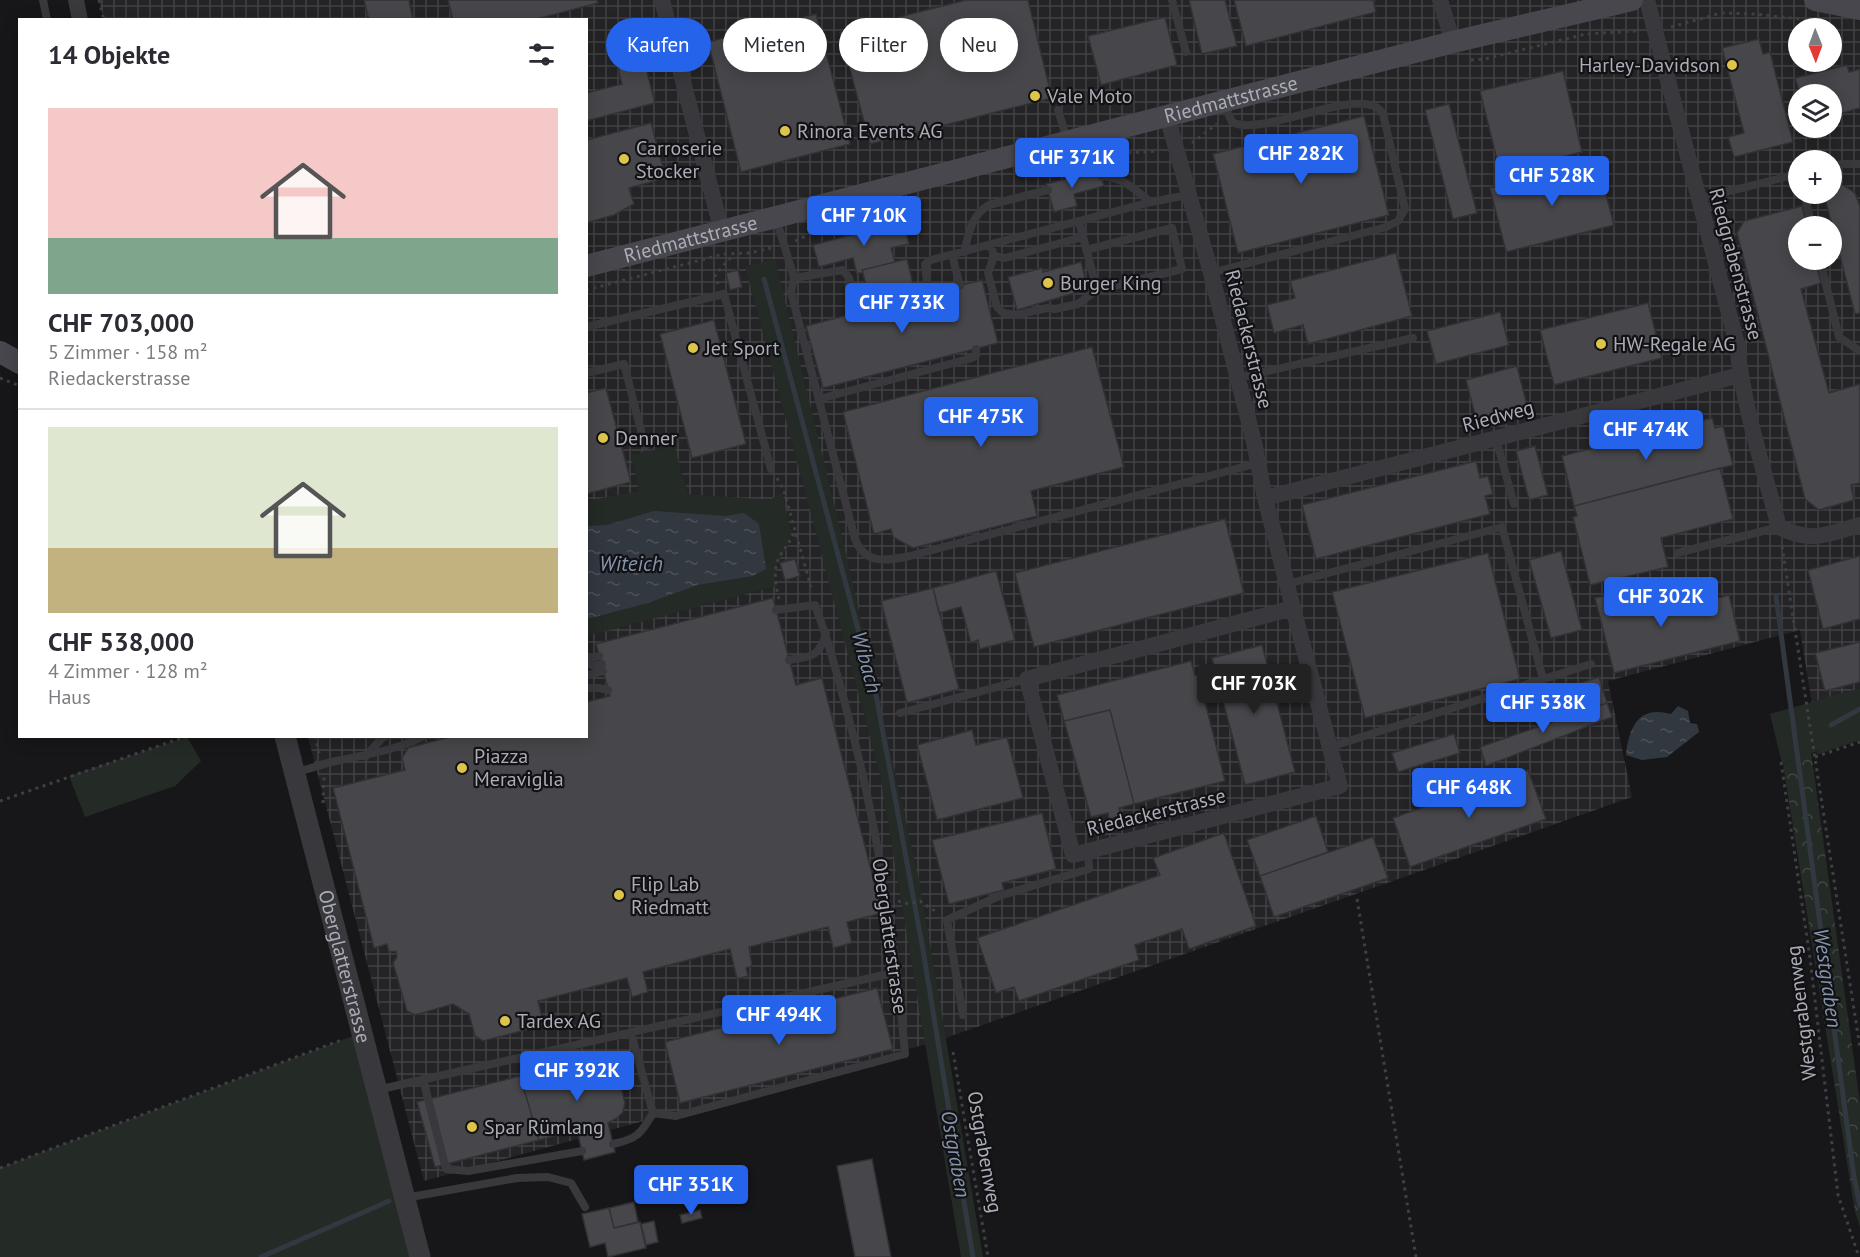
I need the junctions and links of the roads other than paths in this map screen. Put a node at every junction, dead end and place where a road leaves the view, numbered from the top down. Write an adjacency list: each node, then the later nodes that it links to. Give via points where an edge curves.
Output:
1 (43, 0): 10 (lane)
2 (76, 0): 11 (street)
3 (662, 0): 28 (street)
4 (1172, 0): 13 (lane)
5 (1440, 0): 12 (street)
6 (1632, 0): 12 (main road, Riedmattstrasse)
7 (1647, 0): 24 (street, Riedgrabenstrasse)
8 (1860, 9): 9 (main road)
9 (1817, 11)
10 (47, 18)
11 (80, 18)
12 (1453, 42): 15 (main road, Riedmattstrasse)
13 (1186, 52)
14 (1058, 110): 17 (lane)
15 (1226, 110): 16 (main road, Riedmattstrasse); 37 (lane, via 1237,125 1248,127 1318,110 1359,104 1378,107 1383,114 1405,209 1398,221 1386,227)
16 (1167, 116): 17 (main road, Riedmattstrasse); 23 (street, Riedackerstrasse)
17 (1068, 141): 26 (main road, Riedmattstrasse)
18 (1842, 164): 19 (lane)
19 (1860, 164)
20 (1788, 176): 24 (lane)
21 (1102, 177): 25 (lane, via 1120,180)
22 (1048, 190): 32 (lane, via 982,209 974,219)
23 (1188, 195): 25 (lane); 37 (street, Riedackerstrasse)
24 (1698, 199): 50 (street, Riedgrabenstrasse, via 1737,344)
25 (1151, 202): 27 (lane)
26 (776, 218): 28 (main road, Riedmattstrasse); 38 (lane)
27 (1079, 221): 29 (lane); 30 (lane)
28 (722, 232): 35 (main road, Riedmattstrasse)
29 (1083, 237): 31 (lane); 34 (lane, via 1005,258)
30 (991, 245): 32 (lane); 34 (lane)
31 (1086, 250): 40 (lane); 40 (lane, via 1172,228 1182,268)
32 (964, 252): 33 (lane)
33 (952, 255): 38 (lane, via 925,263 924,287 866,303 855,299 843,270); 39 (lane)
34 (994, 256): 40 (lane, via 988,273 997,307 1009,315 1078,304)
35 (588, 266)
36 (1822, 270): 46 (lane, via 1839,337)
37 (1211, 273): 51 (street, Riedackerstrasse)
38 (794, 278): 52 (lane, via 791,292)
39 (960, 286)
40 (1097, 290)
41 (588, 327): 56 (lane, via 724,294)
42 (1413, 338): 51 (lane)
43 (0, 343): 44 (main road)
44 (18, 346)
45 (976, 349): 52 (lane, via 972,358)
46 (1860, 351)
47 (0, 352): 48 (main road)
48 (18, 362)
49 (588, 373): 54 (lane, via 624,364)
50 (1740, 375): 53 (street, Riedweg); 60 (street, Riedgrabenstrasse)
51 (1238, 378): 55 (street, Riedackerstrasse)
52 (819, 399): 55 (lane, via 858,546 868,556 881,560 910,556)
53 (1496, 439): 57 (street, Riedweg); 58 (lane)
54 (645, 446)
55 (1258, 463): 57 (street, Riedackerstrasse)
56 (771, 469)
57 (1265, 498): 62 (street, Riedackerstrasse)
58 (1514, 504)
59 (1860, 525): 60 (street, via 1811,538)
60 (1779, 527): 61 (lane)
61 (1677, 553)
62 (1287, 584): 63 (street, Riedackerstrasse); 71 (lane, via 1502,527)
63 (1293, 608): 70 (street); 78 (street, Riedackerstrasse)
64 (776, 610): 65 (lane, Oberglatterstrasse, via 815,605)
65 (826, 634): 66 (lane, via 815,655); 82 (lane, Oberglatterstrasse, via 864,776)
66 (789, 660)
67 (588, 661): 69 (lane, via 601,664)
68 (1591, 664): 71 (lane)
69 (588, 674)
70 (1027, 679): 74 (lane); 81 (street, Riedackerstrasse, via 1073,855)
71 (1544, 679): 78 (lane)
72 (588, 688): 73 (lane)
73 (608, 690)
74 (900, 713)
75 (289, 738): 80 (street, Oberglatterstrasse)
76 (382, 738): 79 (lane)
77 (420, 738): 79 (lane)
78 (1330, 747): 81 (street, Riedackerstrasse, via 1341,786)
79 (365, 756): 80 (lane)
80 (294, 773): 86 (street, Oberglatterstrasse)
81 (1088, 851): 83 (lane, via 1089,869 999,896 947,920)
82 (897, 972): 84 (lane); 87 (lane, Oberglatterstrasse, via 905,1054 676,1116)
83 (963, 1015)
84 (631, 1034): 85 (lane); 87 (lane)
85 (423, 1079): 86 (lane); 89 (lane, via 446,1169 468,1171)
86 (376, 1090): 90 (street, Oberglatterstrasse)
87 (653, 1113): 88 (lane, via 642,1132)
88 (613, 1144)
89 (582, 1151)
90 (404, 1198): 91 (lane, via 517,1178 548,1177 571,1183); 92 (street, Oberglatterstrasse)
91 (585, 1207)
92 (420, 1257)

